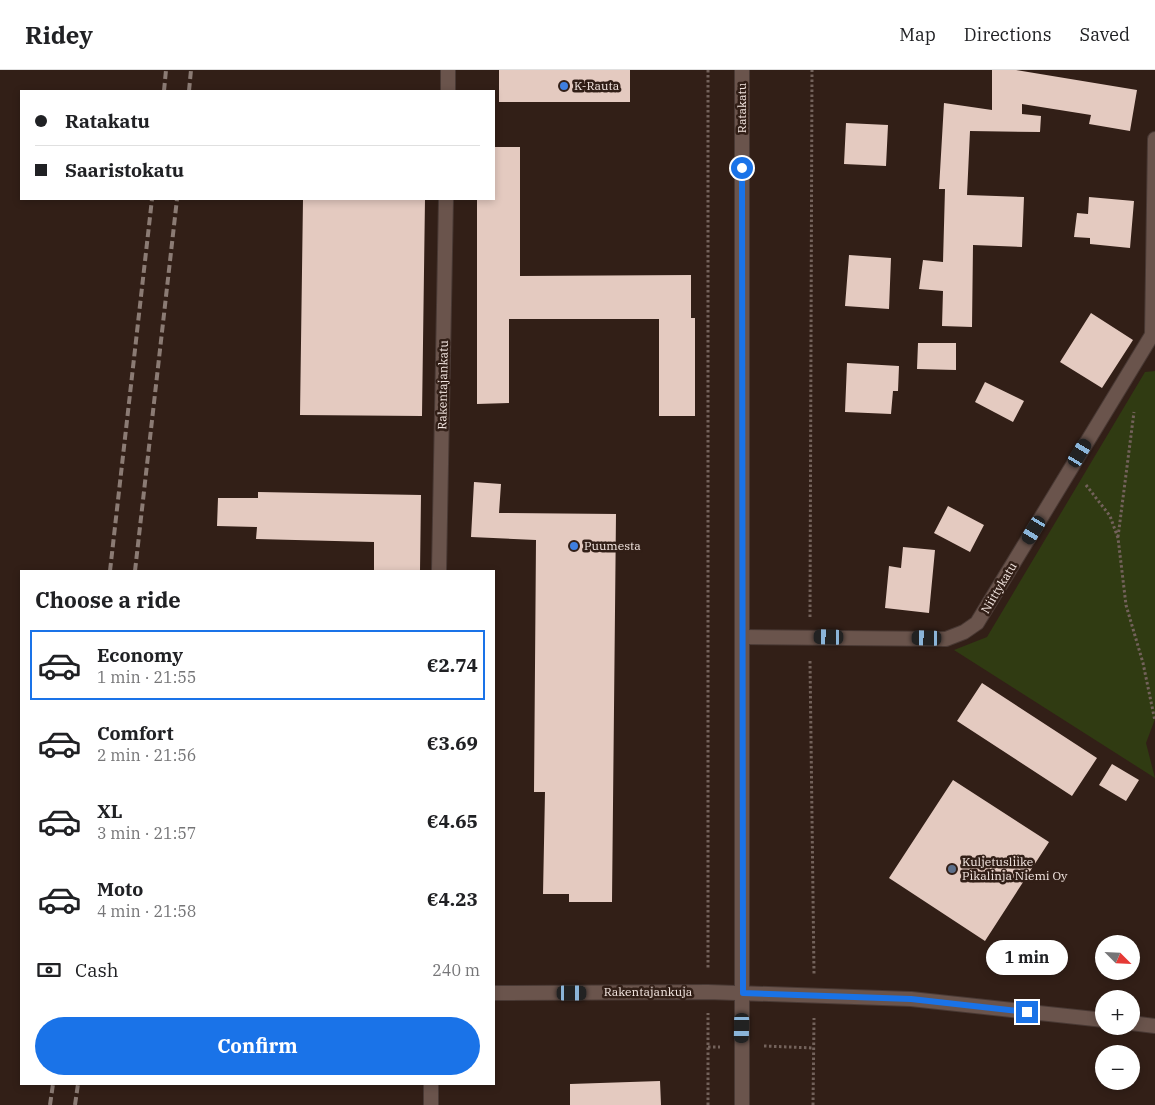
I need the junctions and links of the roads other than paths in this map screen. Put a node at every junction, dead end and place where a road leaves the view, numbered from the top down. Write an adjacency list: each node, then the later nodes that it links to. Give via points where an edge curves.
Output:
1 (448, 70): 3 (street)
2 (742, 70): 8 (street, Ratakatu)
3 (448, 90)
4 (1155, 139): 6 (street, Niittykatu)
5 (446, 200): 7 (street, Rakentajankatu)
6 (1154, 336): 8 (street, Niittykatu, via 977,623 946,639)
7 (439, 570)
8 (742, 637): 10 (street, Ratakatu)
9 (495, 993): 10 (street, Rakentajankuja)
10 (743, 993): 11 (street, Rakentajankuja, via 911,999); 16 (street, Ratakatu)
11 (1095, 1019)
12 (1140, 1024): 13 (street)
13 (1155, 1026)
14 (431, 1085): 15 (street)
15 (431, 1105)
16 (742, 1105)

